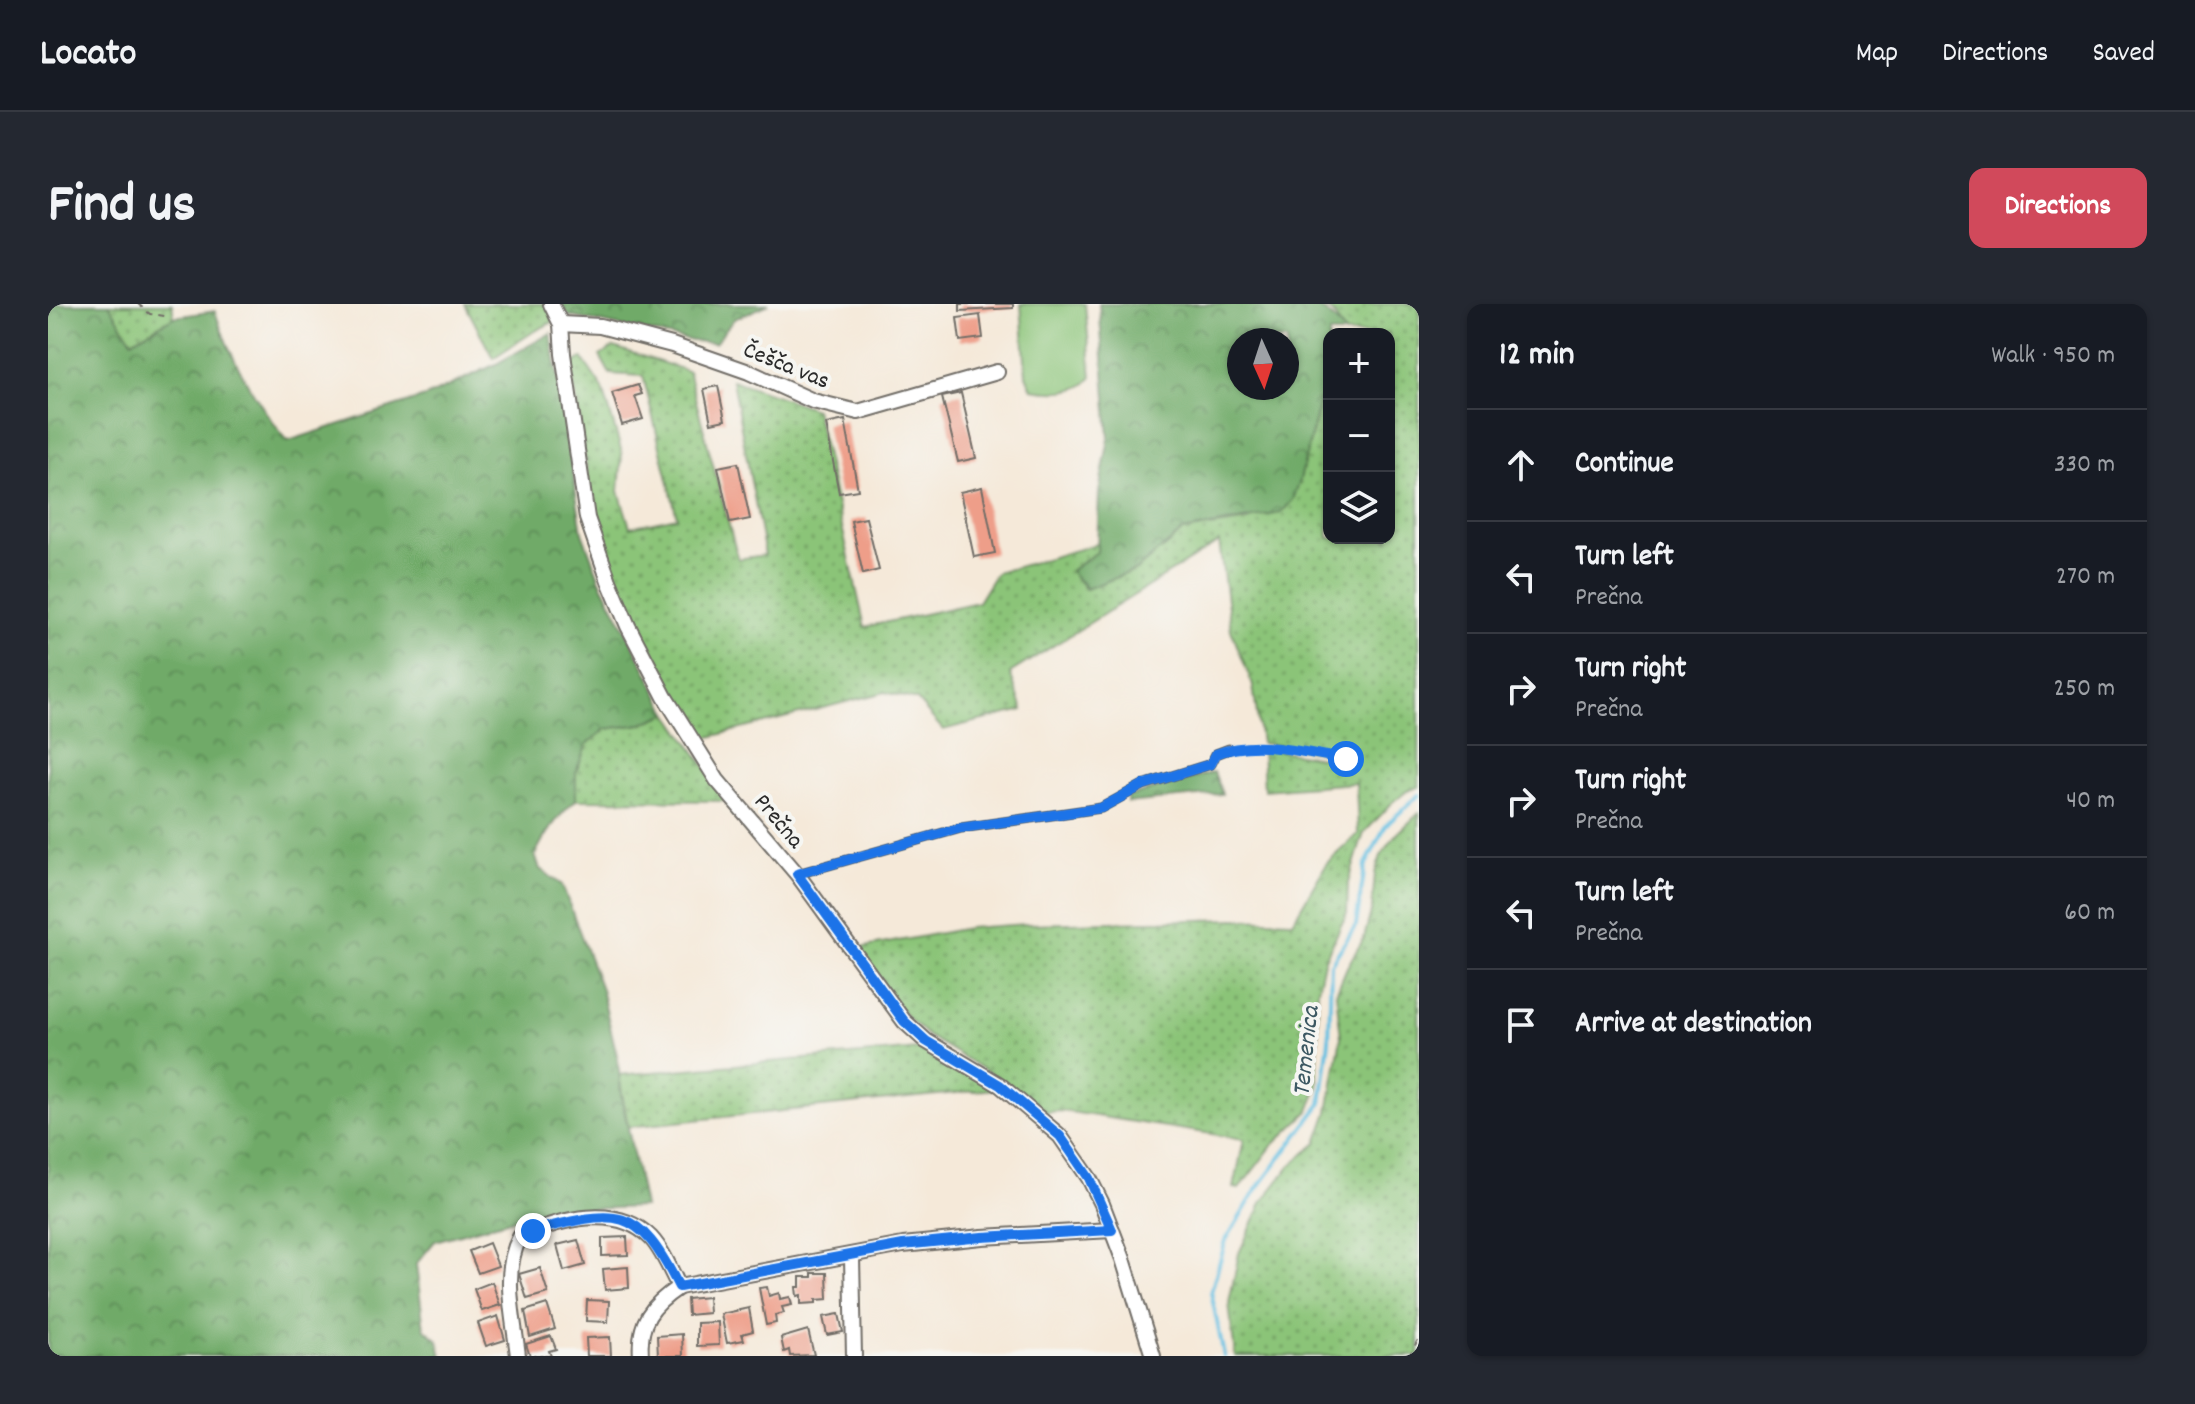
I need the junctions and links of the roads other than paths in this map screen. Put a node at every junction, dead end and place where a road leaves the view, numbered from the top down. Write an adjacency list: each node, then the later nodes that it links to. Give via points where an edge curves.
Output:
1 (551, 304): 2 (street)
2 (561, 324): 3 (street, Češča vas, via 600,326 672,345 813,401 858,412); 5 (street, Prečna, via 587,518 628,626 717,780)
3 (997, 372)
4 (1229, 749): 5 (lane, via 1216,754 1211,764 1143,785 1101,808 961,828)
5 (797, 874): 6 (street, Prečna, via 904,1021 926,1041 1000,1085 1060,1136 1089,1178)
6 (1112, 1230): 7 (street, via 903,1245); 12 (street, Prečna)
7 (852, 1257): 8 (street); 11 (street)
8 (679, 1287): 9 (street, via 652,1239 634,1223 595,1217 533,1231 520,1237 510,1262); 10 (street, via 647,1315)
9 (518, 1356)
10 (641, 1356)
11 (854, 1356)
12 (1153, 1356)

